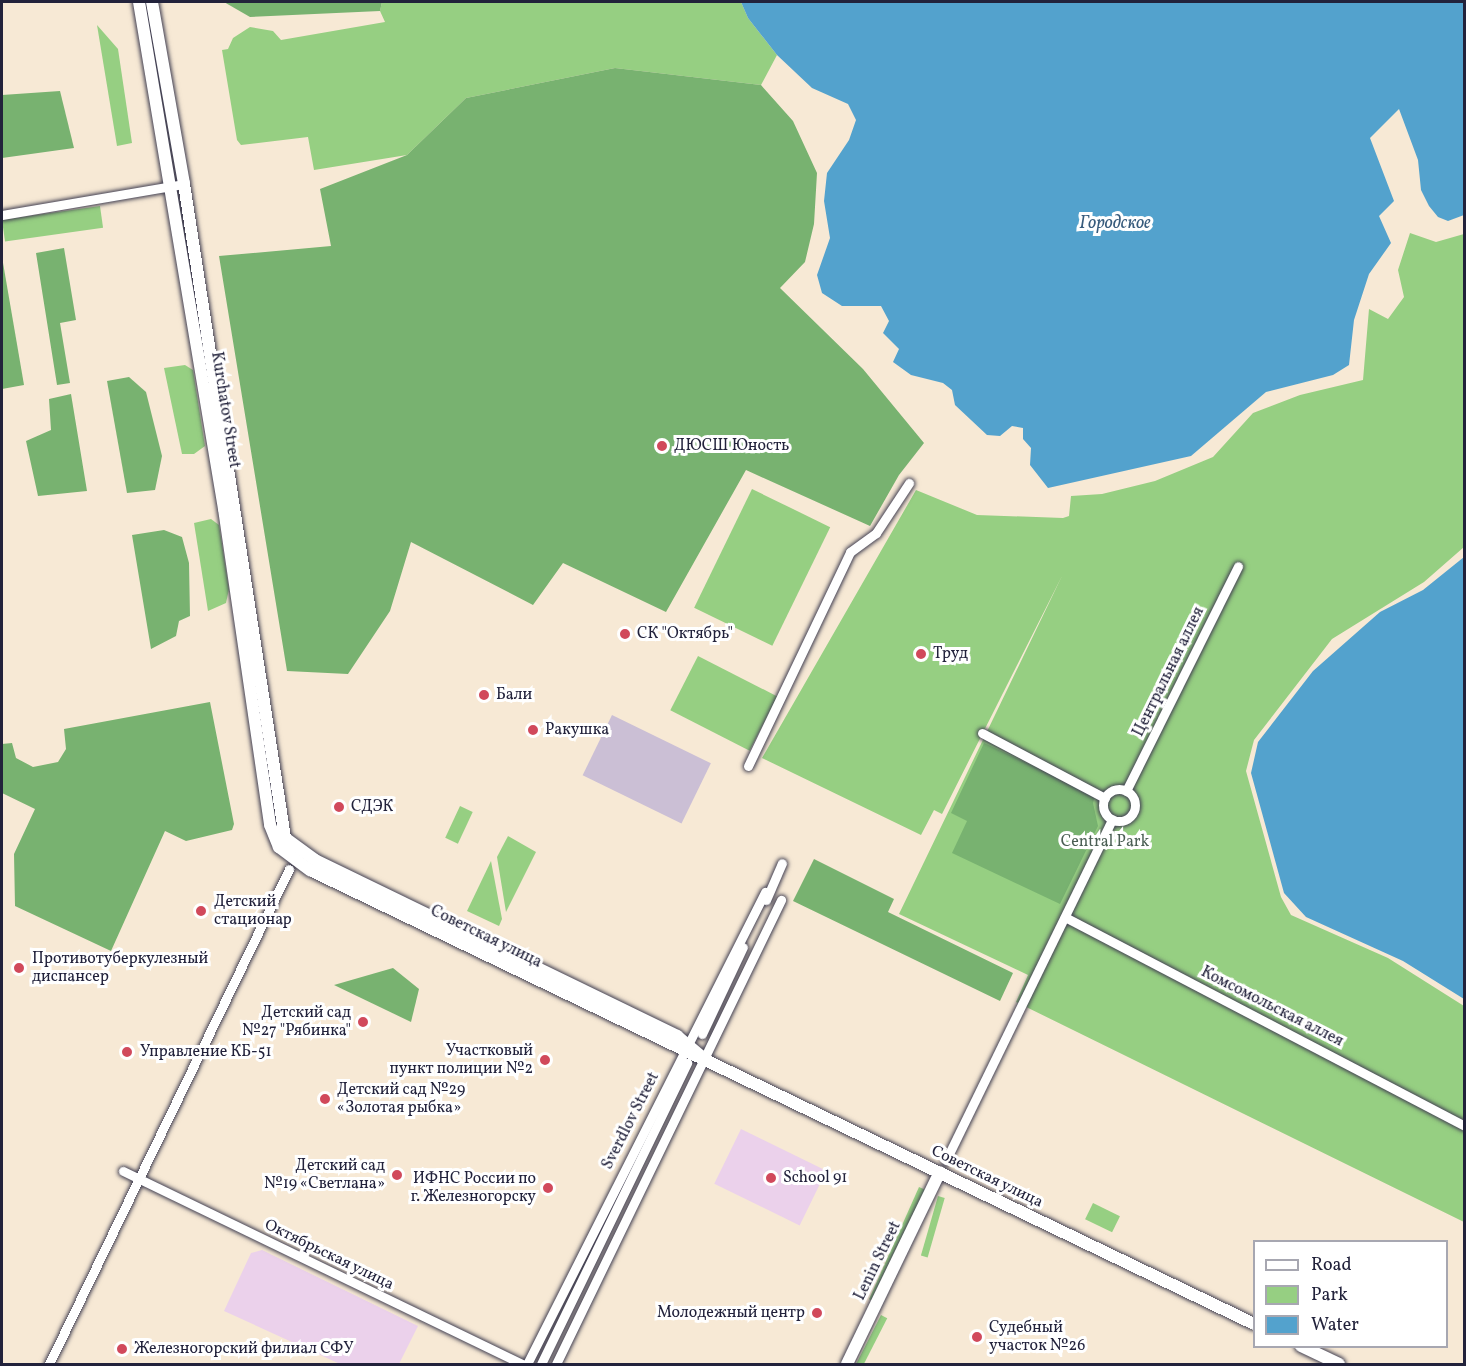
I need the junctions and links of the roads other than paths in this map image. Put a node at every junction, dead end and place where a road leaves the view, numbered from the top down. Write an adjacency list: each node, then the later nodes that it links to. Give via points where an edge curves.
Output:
1 (139, 2): 4 (main road, Kurchatov Street)
2 (152, 2): 3 (main road, Kurchatov Street)
3 (184, 184): 4 (street); 8 (main road, Kurchatov Street)
4 (171, 187): 5 (street); 8 (main road, Kurchatov Street)
5 (2, 215)
6 (909, 483): 10 (street, via 876,532 850,552)
7 (1238, 566): 11 (street, Центральная аллея)
8 (255, 679): 14 (main road, Kurchatov Street)
9 (982, 733): 12 (street)
10 (748, 766)
11 (1126, 791): 12 (street, via 1120,788 1108,792); 13 (street, via 1132,794 1136,807 1130,818 1118,822)
12 (1105, 798): 13 (street, via 1105,814)
13 (1112, 819): 19 (street)
14 (275, 824): 21 (main road, Советская улица, via 281,848)
15 (782, 863): 20 (street)
16 (289, 869): 28 (street)
17 (765, 892): 21 (street, Sverdlov Street)
18 (782, 900): 22 (street)
19 (1065, 917): 24 (street, Комсомольская аллея); 25 (street)
20 (702, 1034)
21 (686, 1046): 22 (main road, Советская улица); 33 (street, Sverdlov Street)
22 (705, 1060): 27 (main road, Советская улица); 35 (street)
23 (687, 1063): 34 (street)
24 (1464, 1126)
25 (946, 1160)
26 (123, 1171): 28 (street, Октябрьская улица)
27 (940, 1172): 29 (main road, Советская улица); 36 (main road, Lenin Street)
28 (138, 1179): 31 (street); 32 (street, Октябрьская улица)
29 (1253, 1324)
30 (1303, 1348): 37 (main road)
31 (49, 1365)
32 (523, 1365)
33 (527, 1365)
34 (541, 1365)
35 (556, 1365)
36 (847, 1365)
37 (1339, 1365)

